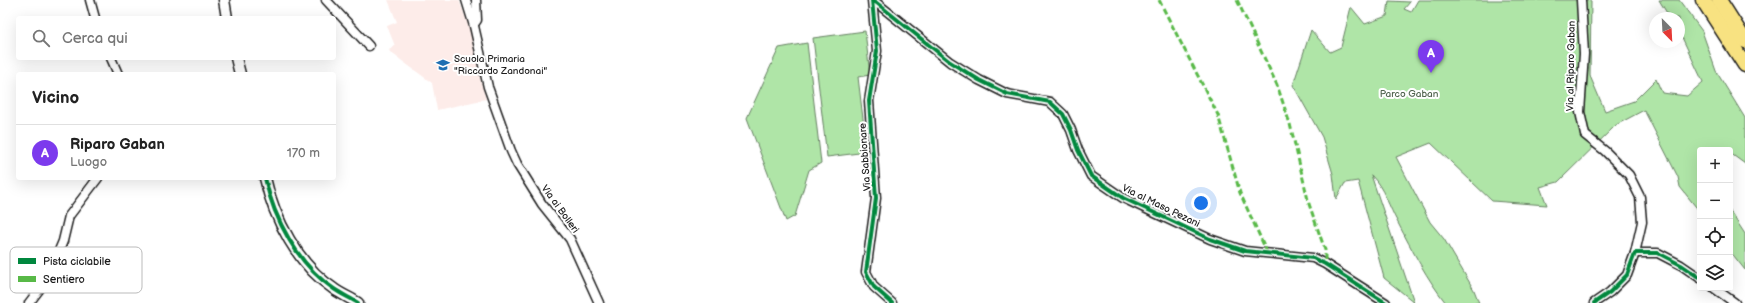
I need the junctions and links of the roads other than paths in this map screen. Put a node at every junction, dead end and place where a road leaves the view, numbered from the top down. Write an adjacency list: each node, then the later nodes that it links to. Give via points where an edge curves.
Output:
1 (90, 0): 10 (street)
2 (224, 0): 11 (street)
3 (326, 0): 14 (street)
4 (466, 0): 12 (street)
5 (476, 0): 12 (street, via 477,20)
6 (872, 0): 30 (street, Via Sabbionare, via 877,51 869,101 876,198 866,272 874,288); 31 (street, Via al Maso Pezani, via 950,62 979,80 1007,94 1050,102 1063,114 1091,176 1123,198 1210,239 1245,251 1313,258)
7 (1581, 0): 23 (street, Via al Riparo Gaban, via 1584,54 1580,112 1585,135 1629,175 1640,198 1642,222)
8 (1703, 0): 17 (highway)
9 (1718, 0): 13 (highway)
10 (94, 16)
11 (227, 16)
12 (474, 24): 29 (street, Via ai Bolleri, via 488,87 516,164 542,204 570,239)
13 (1745, 41)
14 (369, 46)
15 (112, 60): 18 (street)
16 (236, 60): 19 (street)
17 (1745, 65)
18 (117, 72)
19 (240, 72)
20 (97, 180): 22 (street, via 70,216)
21 (266, 180): 28 (street, via 282,226 293,245 333,289)
22 (61, 247)
23 (1635, 253): 24 (street, via 1658,253); 32 (street, via 1627,275)
24 (1697, 276)
25 (1718, 291): 33 (street)
26 (35, 293): 27 (street)
27 (29, 303)
28 (358, 303)
29 (599, 303)
30 (892, 303)
31 (1386, 303)
32 (1594, 303)
33 (1735, 303)

